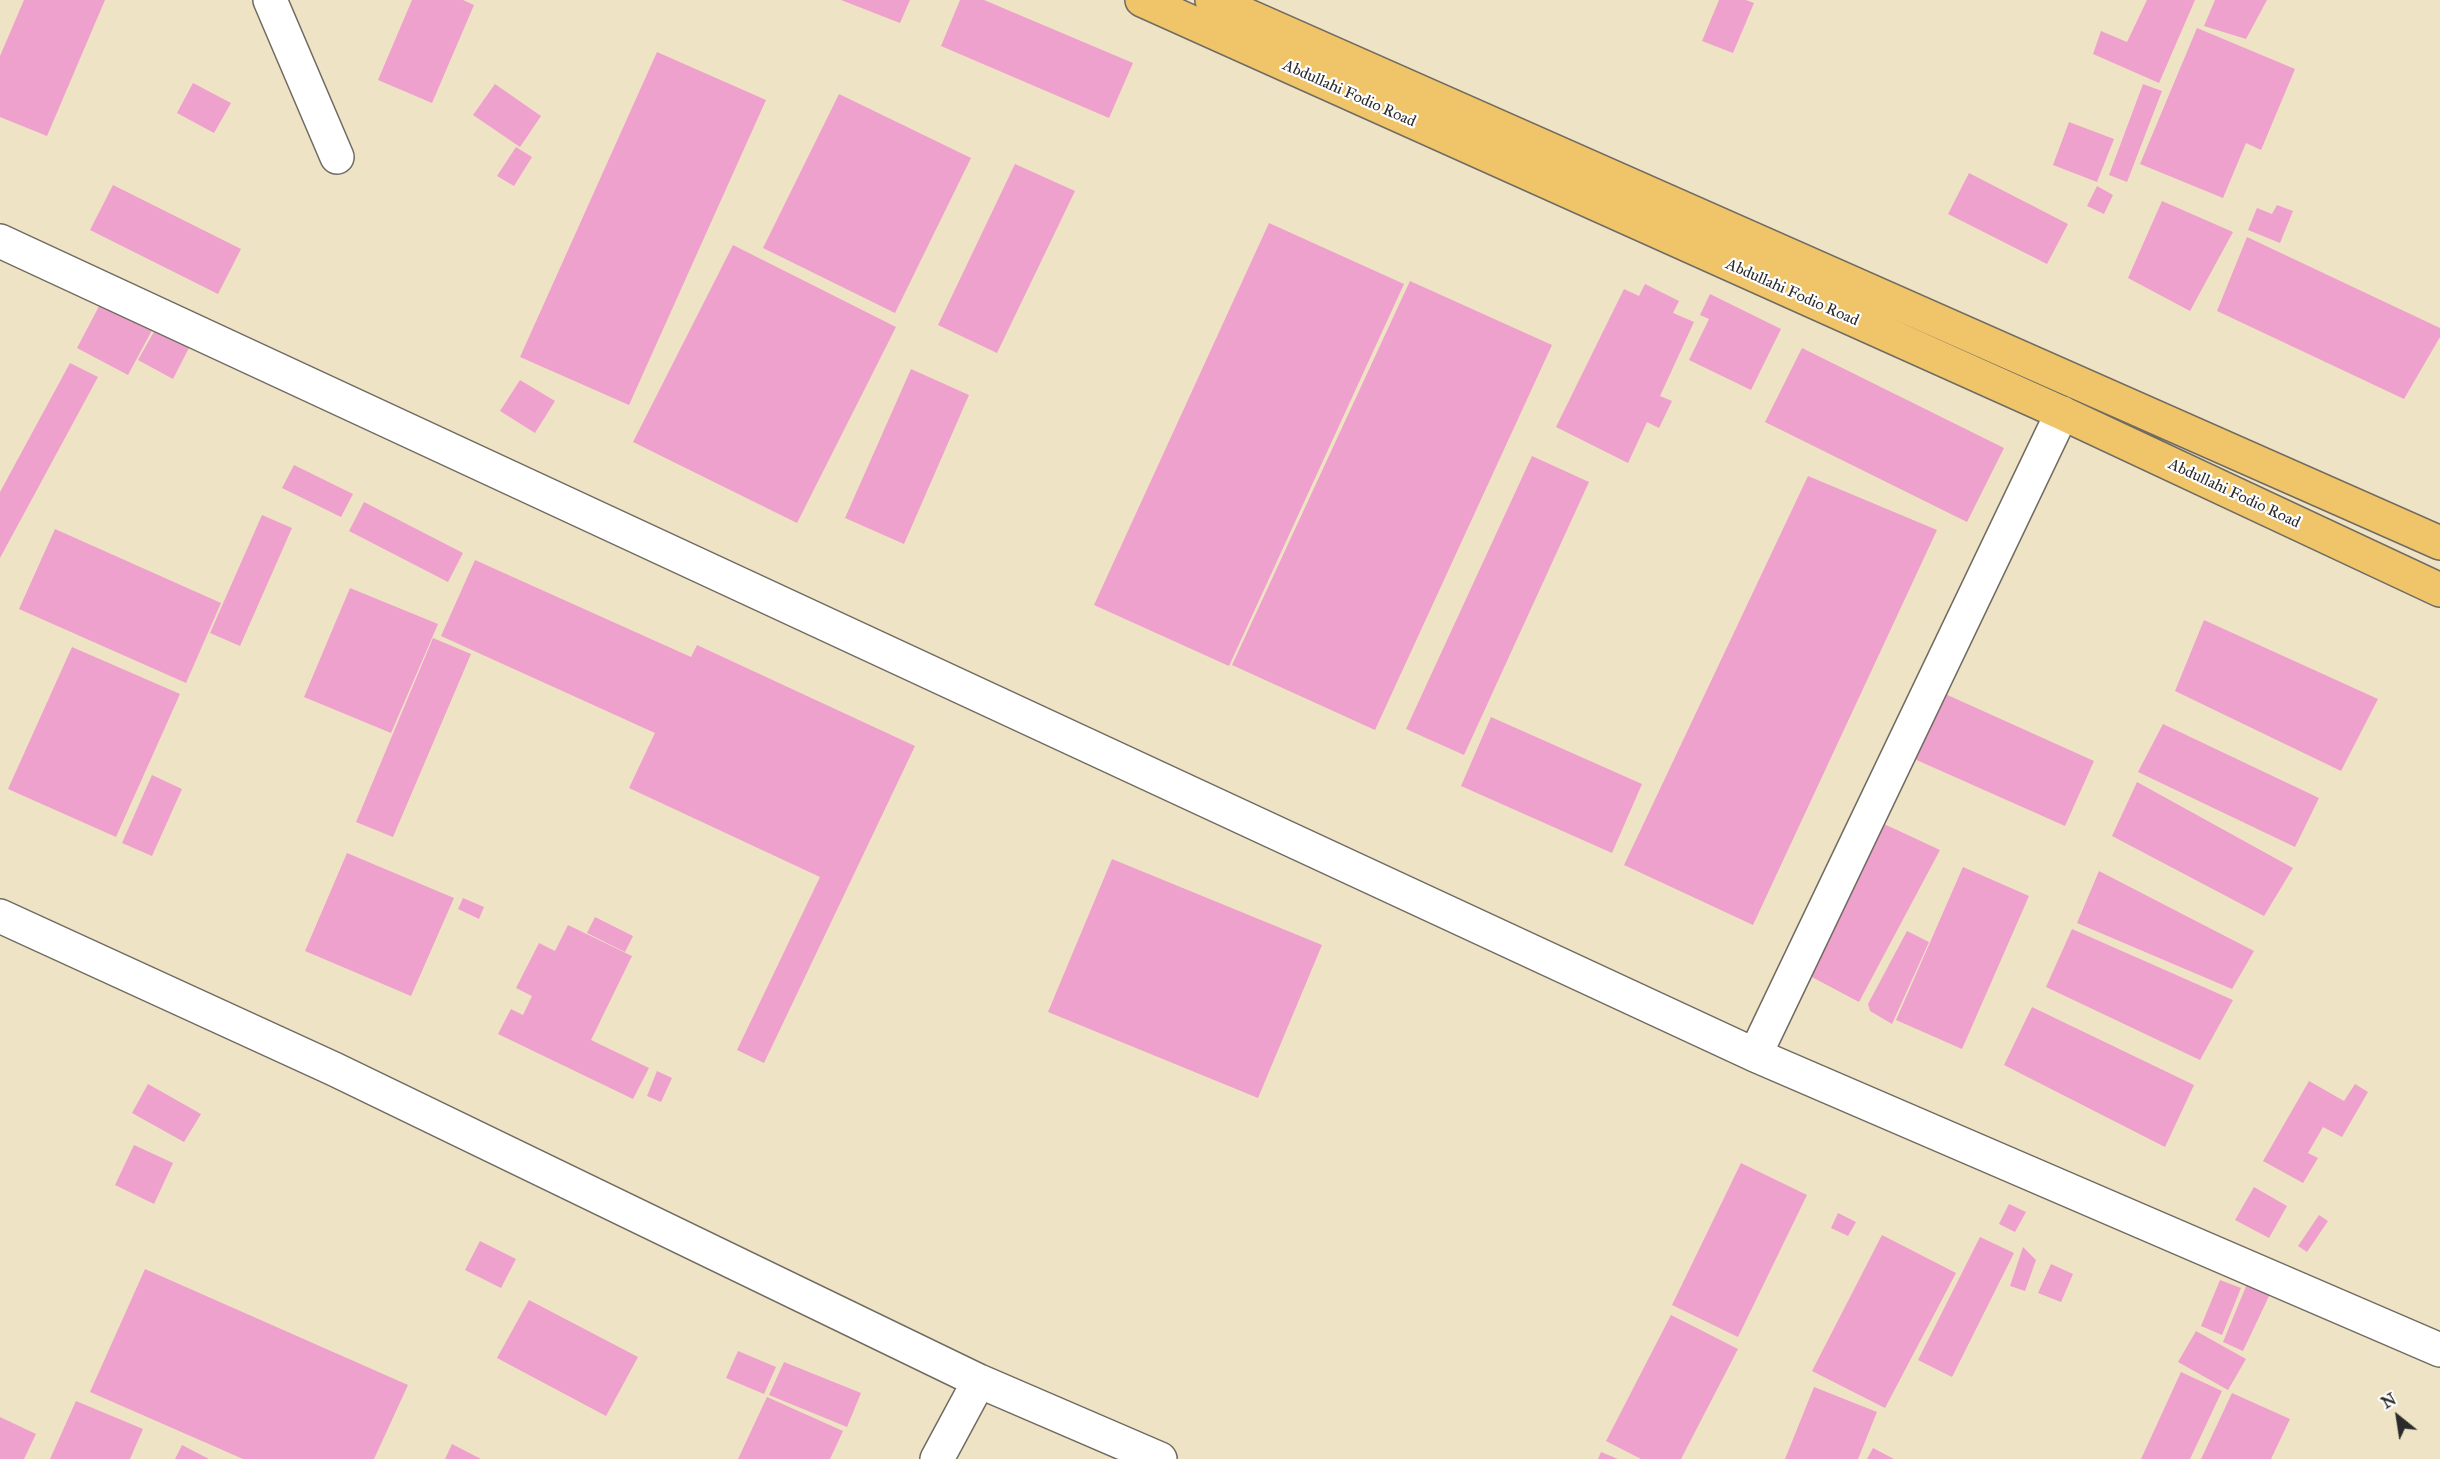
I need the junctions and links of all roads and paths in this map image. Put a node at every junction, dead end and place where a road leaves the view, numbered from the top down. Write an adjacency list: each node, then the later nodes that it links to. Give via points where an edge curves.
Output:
1 (270, 0): 4 (street)
2 (1142, 0): 6 (main road, Abdullahi Fodio Road)
3 (1212, 0): 7 (main road, Abdullahi Fodio Road)
4 (337, 157)
5 (0, 240): 10 (street)
6 (2062, 413): 8 (main road, Abdullahi Fodio Road); 10 (street)
7 (2440, 543)
8 (2440, 590)
9 (0, 916): 12 (street, via 334,1070)
10 (1755, 1055): 11 (street)
11 (2440, 1350)
12 (979, 1381): 13 (street); 14 (street)
13 (937, 1459)
14 (1160, 1459)

